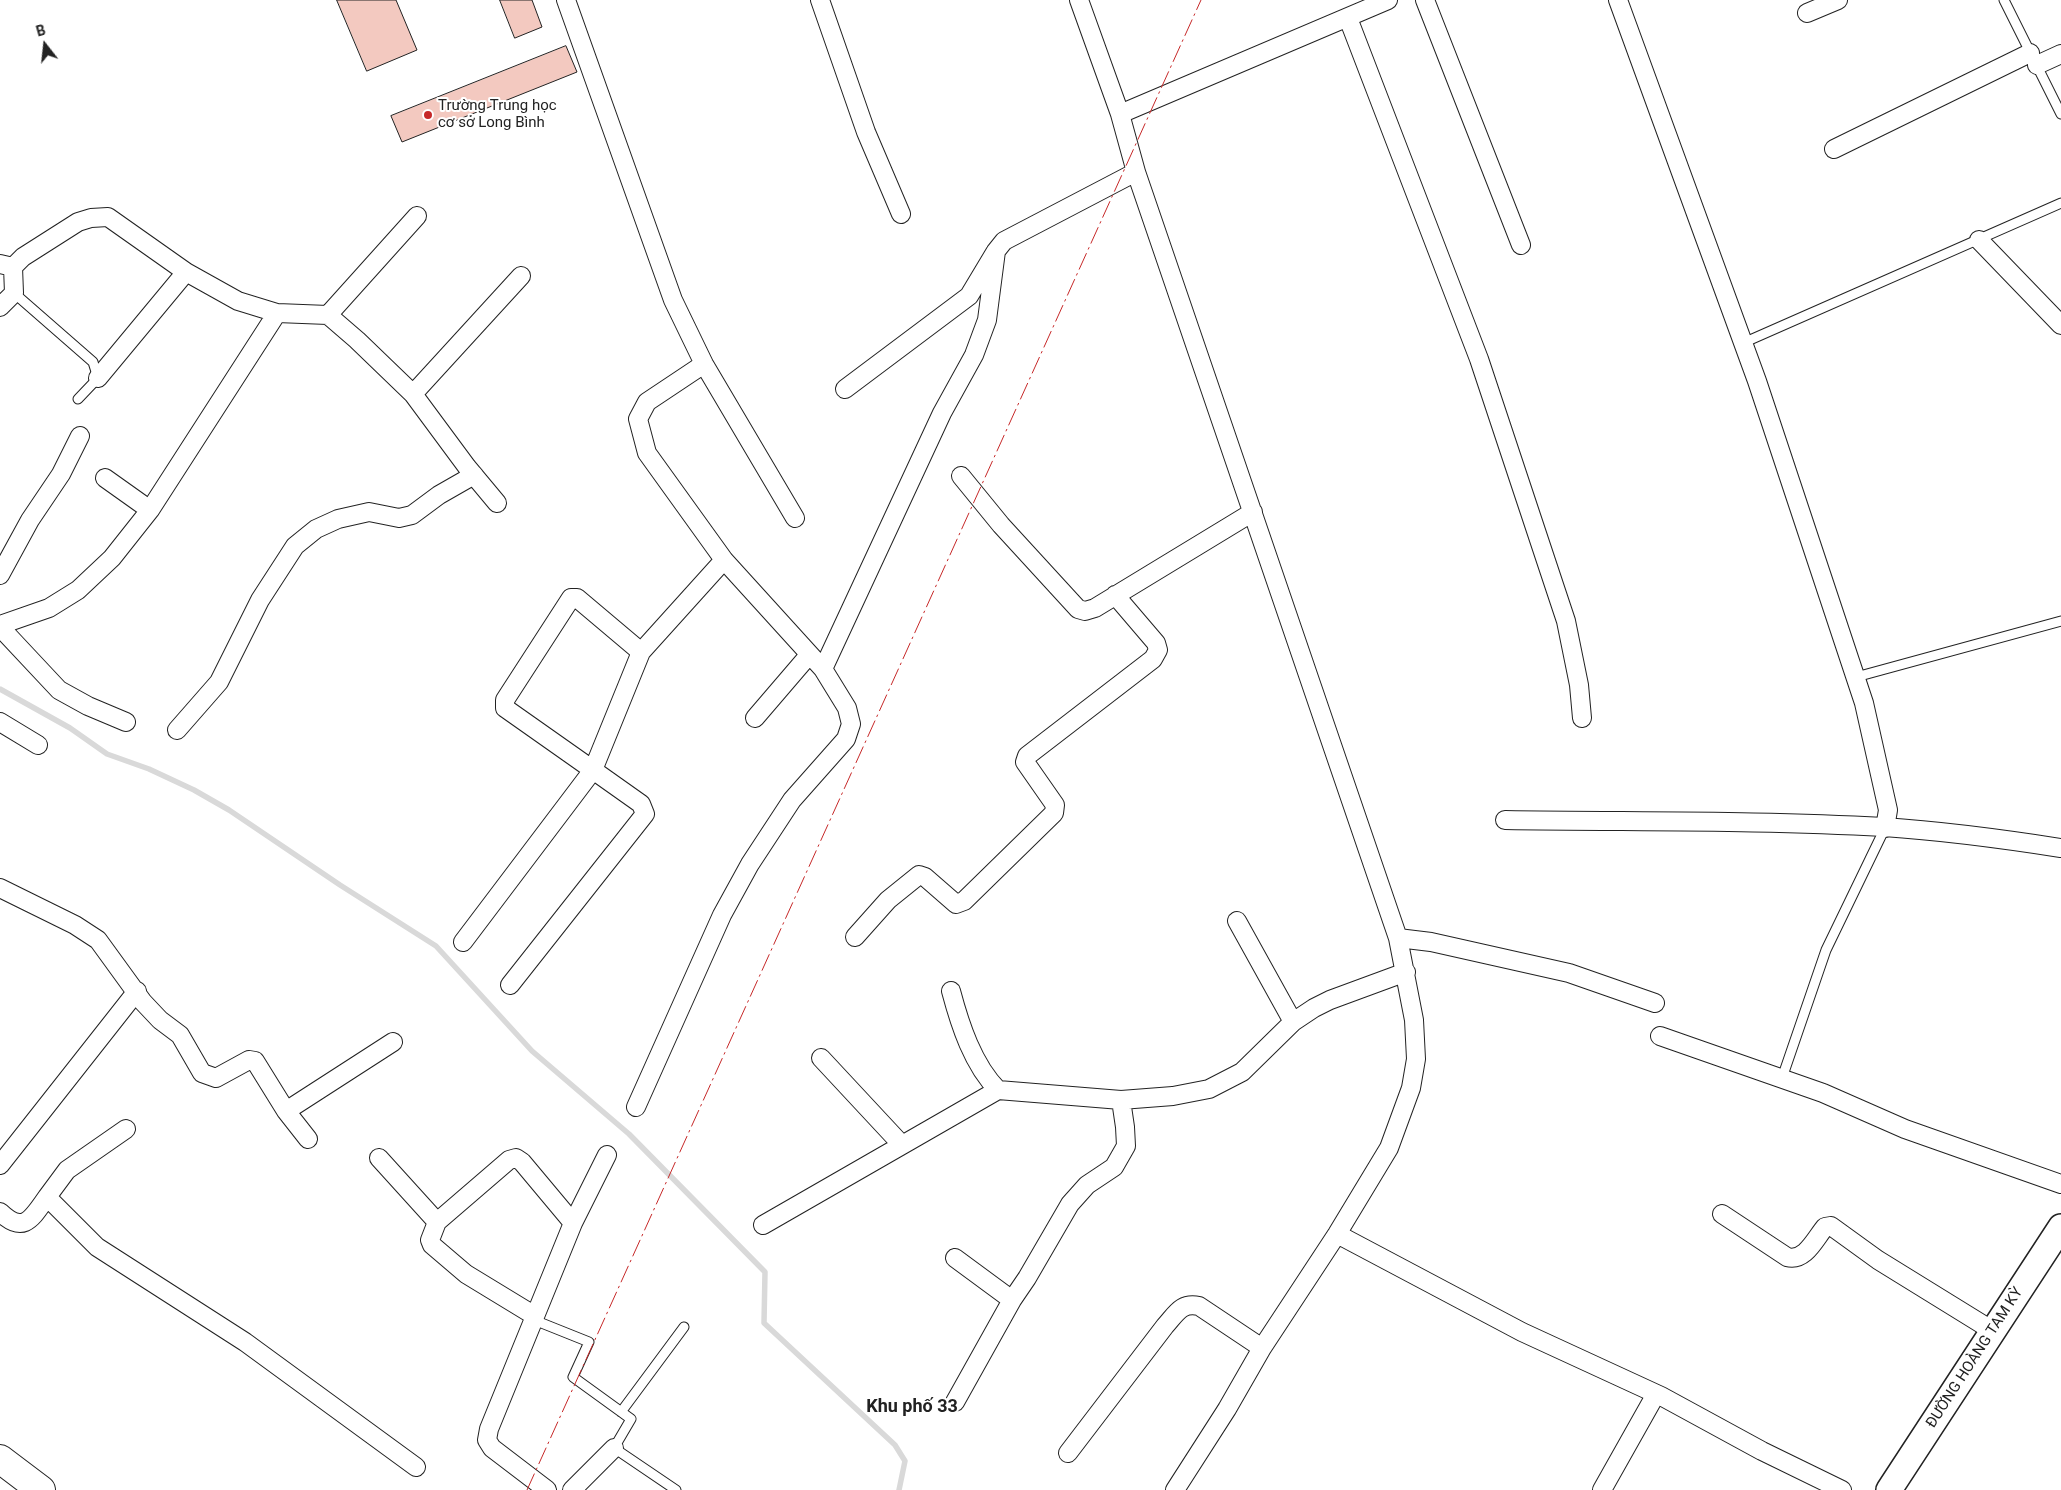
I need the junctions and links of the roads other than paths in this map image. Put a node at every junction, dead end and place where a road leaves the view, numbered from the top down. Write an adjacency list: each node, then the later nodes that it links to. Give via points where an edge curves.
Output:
1 (566, 0): 33 (street, via 673,300)
2 (820, 0): 19 (street, via 866,132)
3 (1079, 0): 14 (street)
4 (1388, 0): 9 (street)
5 (1425, 0): 22 (street)
6 (1618, 0): 32 (street)
7 (1838, 0): 10 (street)
8 (2004, 0): 13 (lane)
9 (1366, 4): 11 (street)
10 (1807, 13)
11 (1348, 18): 14 (street); 56 (street, via 1479,359 1566,620)
12 (2061, 54): 13 (street)
13 (2034, 59): 15 (lane); 16 (street)
14 (1120, 114): 17 (street)
15 (2061, 114)
16 (1834, 149)
17 (1136, 172): 23 (street, via 1015,234); 44 (street)
18 (2061, 203): 21 (lane)
19 (901, 214)
20 (417, 216): 30 (street)
21 (1979, 240): 31 (street); 32 (lane)
22 (1521, 246)
23 (996, 251): 35 (street, via 970,296); 53 (street, via 987,320 974,356 942,413)
24 (6, 265): 25 (street, via 78,222 108,217); 27 (street)
25 (186, 272): 29 (street, via 238,301); 34 (street)
26 (521, 276): 36 (street)
27 (14, 293): 28 (street); 34 (lane, via 93,362)
28 (0, 307)
29 (277, 313): 30 (street); 43 (street)
30 (328, 315): 36 (street)
31 (2061, 325)
32 (1744, 343): 54 (street)
33 (704, 364): 45 (street); 46 (street, via 648,402 638,419 646,453)
34 (98, 378): 37 (lane)
35 (845, 389)
36 (413, 394): 39 (street)
37 (78, 399)
38 (80, 436): 47 (street)
39 (474, 475): 42 (street); 59 (street, via 412,514 399,518 370,512 338,518 316,529 295,546 260,600 219,682)
40 (960, 476): 48 (street, via 1078,609 1095,608)
41 (105, 478): 43 (street)
42 (497, 503)
43 (150, 510): 50 (street, via 112,558 78,590 49,608)
44 (1253, 512): 48 (street); 68 (street)
45 (795, 518)
46 (724, 560): 51 (street); 52 (street)
47 (0, 576)
48 (1115, 595): 67 (street, via 1156,643 1158,650 1153,659 1027,756 1024,762 1055,805 1054,813 964,900 956,904 925,876 919,875 888,900)
49 (2061, 621): 54 (lane)
50 (0, 626): 58 (street, via 59,690)
51 (641, 652): 61 (street); 61 (street, via 577,598 571,598 505,700 505,708)
52 (809, 655): 53 (street); 55 (street)
53 (822, 669): 82 (street, via 847,708 851,724 846,739 792,800 750,864 722,915)
54 (1856, 677): 63 (street, via 1888,810)
55 (755, 718)
56 (1582, 718)
57 (0, 722): 60 (street)
58 (126, 722)
59 (176, 730)
60 (38, 745)
61 (592, 770): 69 (street); 71 (street, via 641,804 645,814)
62 (1505, 820): 63 (street)
63 (1885, 828): 64 (street); 79 (lane, via 1826,950)
64 (2061, 848)
65 (0, 888): 72 (street, via 98,940)
66 (1237, 921): 75 (street)
67 (855, 937)
68 (1398, 938): 70 (street); 74 (street, via 1431,942 1570,973)
69 (463, 942)
70 (1406, 972): 75 (street, via 1330,1000); 98 (street, via 1416,1059 1411,1088 1389,1148)
71 (510, 986)
72 (137, 991): 83 (street, via 160,1020 180,1035 202,1073 216,1078 249,1060 254,1061); 89 (street)
73 (951, 992): 80 (street, via 974,1054)
74 (1655, 1003)
75 (1293, 1022): 81 (street, via 1242,1072 1209,1089)
76 (1660, 1036): 79 (street)
77 (393, 1042): 83 (street)
78 (821, 1058): 86 (street)
79 (1782, 1078): 90 (street, via 1905,1128)
80 (998, 1090): 81 (street); 86 (street)
81 (1121, 1100): 100 (street, via 1126,1146 1114,1167 1087,1185 1070,1204)
82 (636, 1107)
83 (286, 1111): 85 (street)
84 (126, 1129): 91 (street, via 67,1170)
85 (308, 1139)
86 (902, 1145): 96 (street)
87 (607, 1156): 95 (street)
88 (379, 1158): 94 (street)
89 (0, 1165)
90 (2061, 1184)
91 (48, 1197): 92 (street, via 26,1222 10,1221); 111 (street, via 97,1247 245,1342)
92 (0, 1212)
93 (1722, 1214): 103 (street, via 1793,1259 1800,1257 1826,1227 1831,1226 1878,1260)
94 (437, 1222): 95 (street, via 509,1160 516,1158); 101 (street, via 430,1240 432,1245 466,1274)
95 (573, 1224): 101 (street)
96 (763, 1225)
97 (2061, 1227): 103 (street, ĐƯỜNG HOÀNG TAM KỲ)
98 (1337, 1234): 104 (street); 105 (street, via 1522,1332)
99 (955, 1258): 100 (street)
100 (1012, 1300): 106 (street)
101 (534, 1318): 107 (lane, via 589,1342 574,1377); 113 (street, via 487,1440 492,1448)
102 (684, 1327): 107 (lane)
103 (1993, 1331): 119 (street, ĐƯỜNG HOÀNG TAM KỲ)
104 (1262, 1348): 109 (street, via 1199,1306 1189,1304 1181,1308); 116 (street)
105 (1656, 1394): 117 (street); 118 (street)
106 (955, 1402)
107 (621, 1412): 108 (lane, via 631,1419)
108 (614, 1448): 114 (street); 115 (lane)
109 (1068, 1454)
110 (0, 1459): 112 (main road)
111 (416, 1467)
112 (41, 1490)
113 (547, 1490)
114 (572, 1490)
115 (676, 1490)
116 (1175, 1490)
117 (1602, 1490)
118 (1842, 1490)
119 (1889, 1490)

